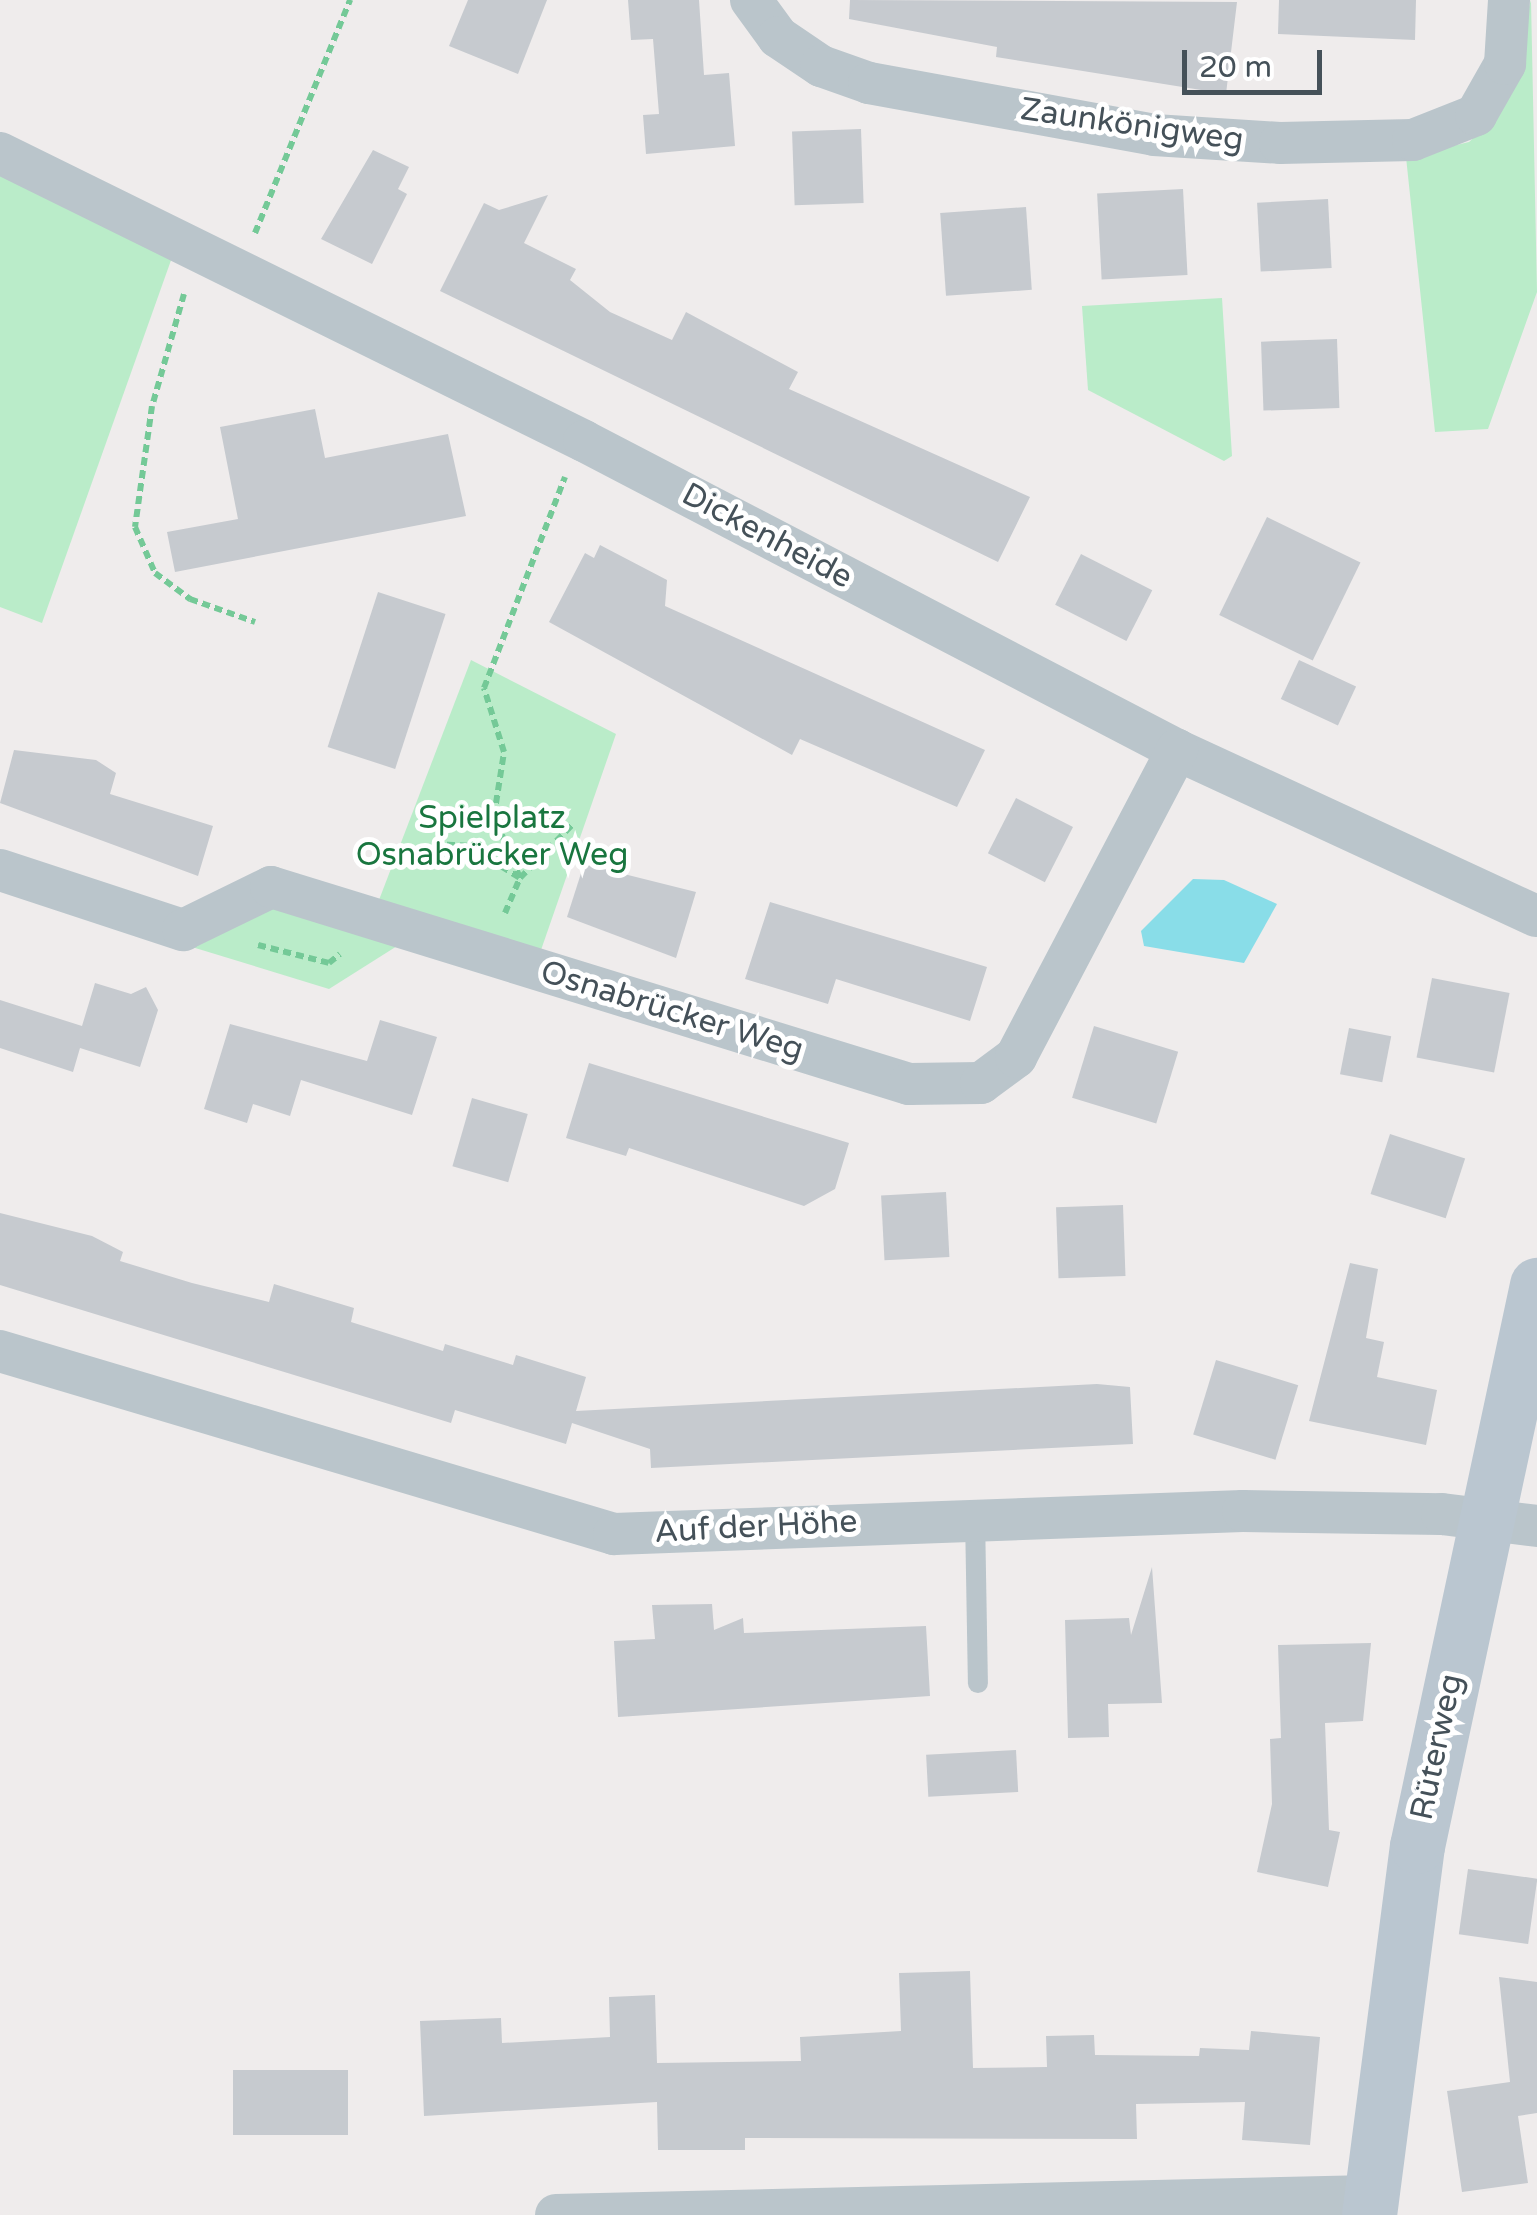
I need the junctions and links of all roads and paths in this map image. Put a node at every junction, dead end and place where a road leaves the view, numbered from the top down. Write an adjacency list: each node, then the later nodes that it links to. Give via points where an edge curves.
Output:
1 (350, 0): 6 (path)
2 (751, 0): 3 (street, Zaunkönigweg, via 778,37 820,66 869,84 1154,134 1280,143 1413,140 1476,115 1505,64)
3 (1509, 0)
4 (0, 153): 5 (street, Dickenheide)
5 (200, 251): 6 (street, Dickenheide); 8 (path, via 152,406 135,527 156,574 190,599)
6 (241, 266): 7 (street, Dickenheide)
7 (584, 440): 9 (street, Dickenheide); 13 (path, via 537,533 524,601 484,688 504,752 494,816)
8 (254, 622)
9 (1177, 750): 14 (street, Dickenheide); 17 (street, Osnabrücker Weg, via 1016,1057 981,1083 909,1084)
10 (572, 826): 13 (path)
11 (434, 844): 13 (path, via 468,846)
12 (0, 870): 16 (street)
13 (520, 878): 17 (path, via 511,912 493,916)
14 (1537, 916)
15 (379, 921): 16 (street, Osnabrücker Weg, via 271,887); 16 (path, via 329,963); 17 (street, Osnabrücker Weg)
16 (183, 930)
17 (470, 950)
18 (1537, 1285): 21 (street, Rüterweg)
19 (0, 1351): 20 (street, Auf der Höhe, via 587,1530)
20 (975, 1516): 21 (street, Auf der Höhe, via 1243,1511); 22 (lane)
21 (1511, 1523): 23 (street, Rüterweg, via 1401,1935)
22 (978, 1683)
23 (1369, 2205): 24 (street)
24 (556, 2215)

